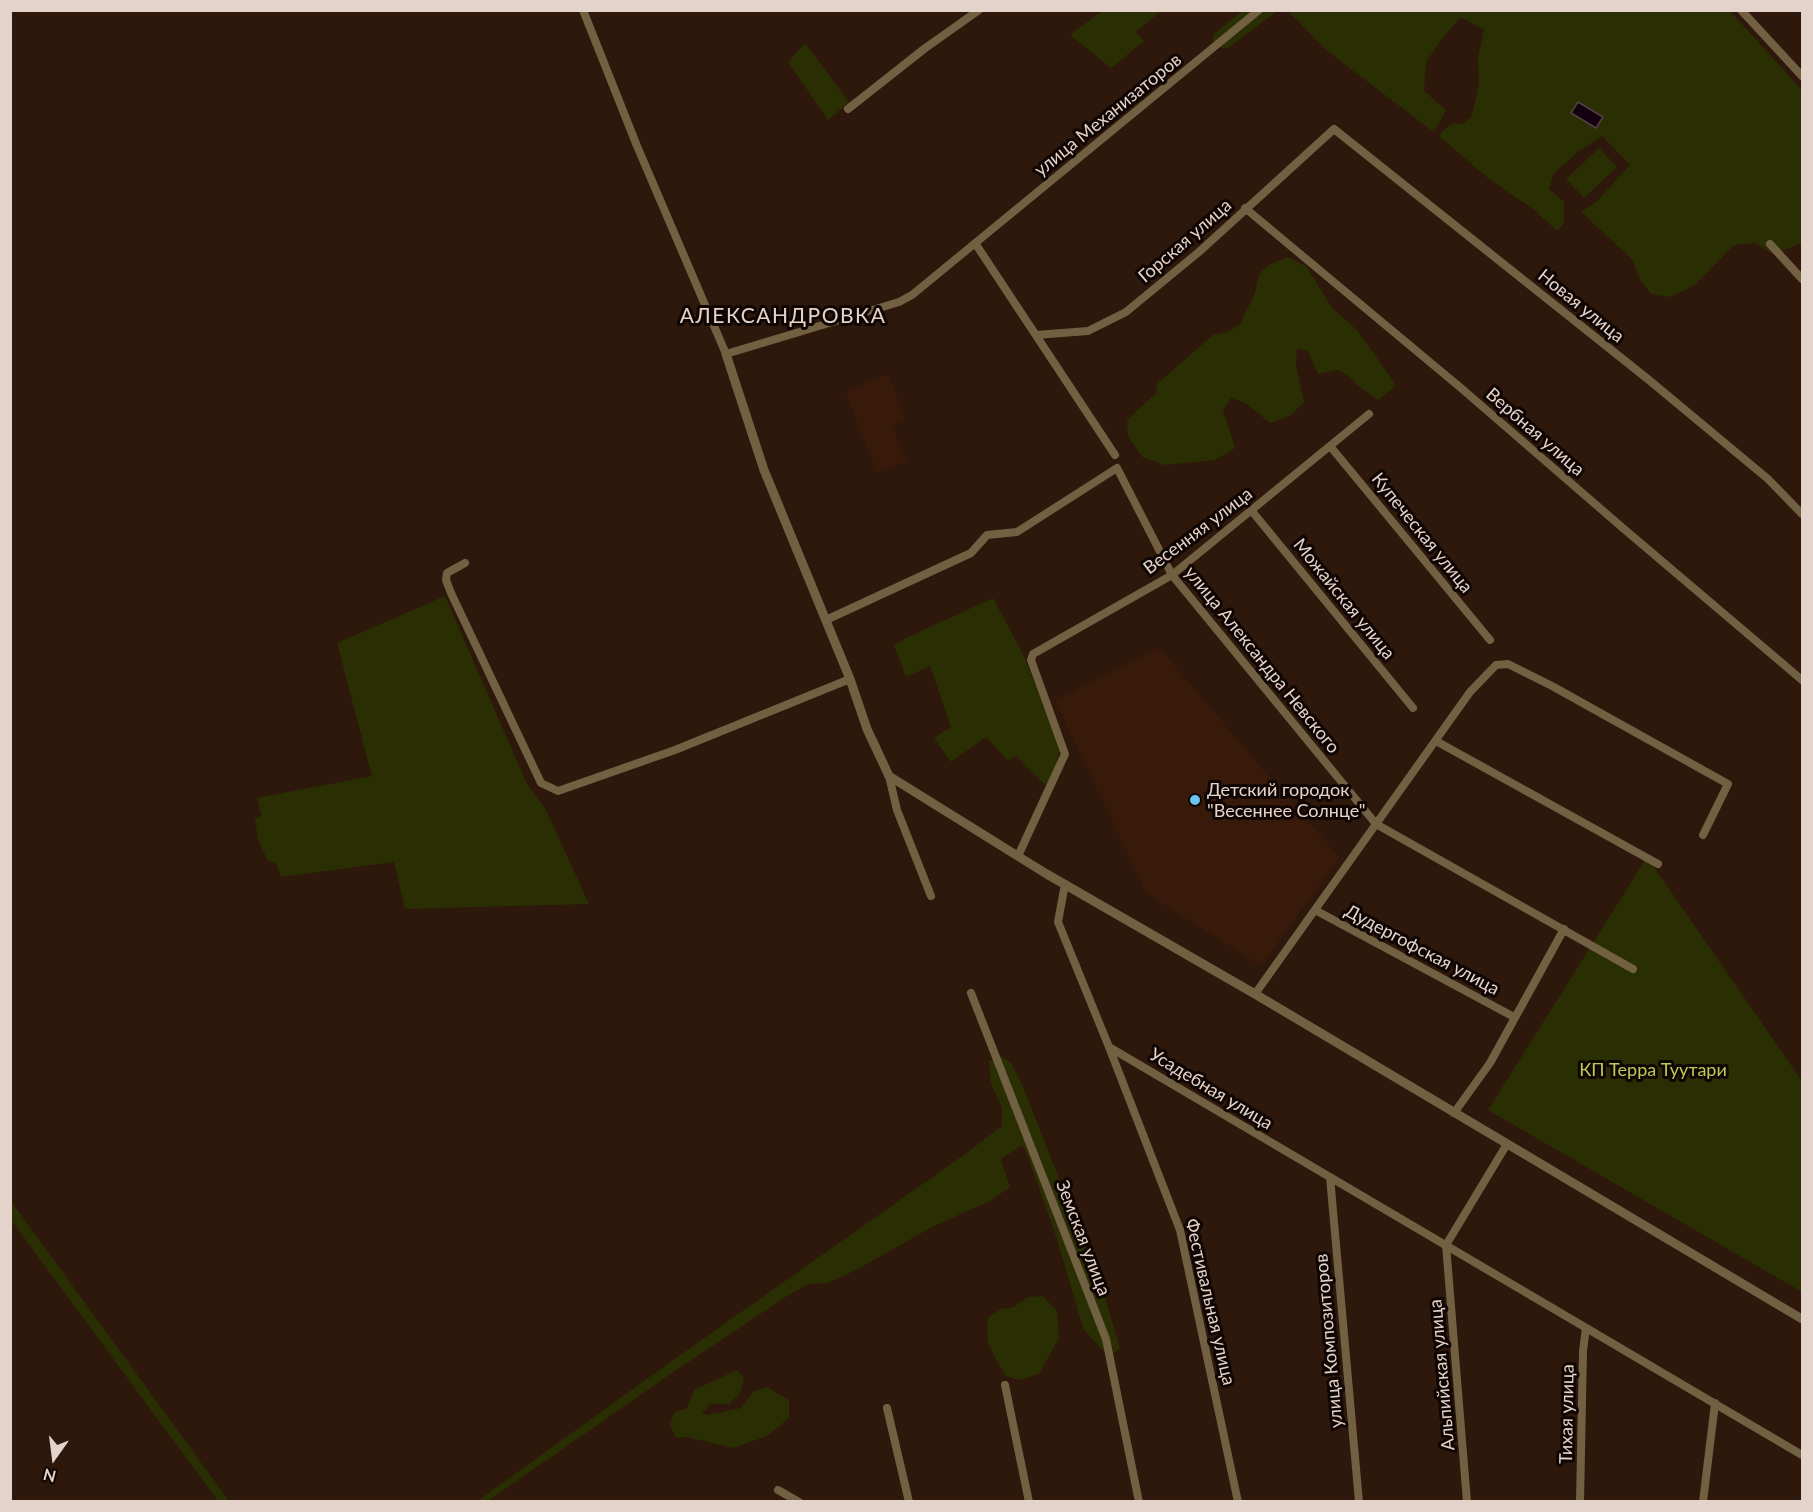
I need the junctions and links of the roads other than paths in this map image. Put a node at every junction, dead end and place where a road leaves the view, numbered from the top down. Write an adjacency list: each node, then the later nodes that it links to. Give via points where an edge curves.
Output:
1 (583, 10): 13 (street)
2 (979, 10): 6 (street)
3 (1259, 10): 9 (street, улица Механизаторов)
4 (1741, 10): 5 (street)
5 (1803, 76)
6 (848, 110)
7 (1334, 129): 8 (street, Горская улица); 18 (street, Новая улица, via 1657,387 1768,479)
8 (1245, 208): 12 (street, Горская улица, via 1126,312 1088,331); 24 (street, Вербная улица)
9 (975, 243): 12 (street); 13 (street, улица Механизаторов, via 898,302)
10 (1770, 243): 11 (street)
11 (1803, 279)
12 (1036, 335): 16 (street)
13 (726, 354): 21 (street, via 764,470)
14 (1369, 414): 15 (street, Весенняя улица)
15 (1330, 446): 17 (street, Весенняя улица); 22 (street, Купеческая улица)
16 (1114, 455)
17 (1251, 510): 20 (street, Весенняя улица); 25 (street, Можайская улица)
18 (1803, 514)
19 (465, 563): 23 (street, via 447,573 451,593 541,783 558,790 675,750)
20 (1172, 575): 21 (street, улица Александра Невского, via 1118,468 1017,532 987,536 971,553); 28 (street, улица Александра Невского); 30 (street, Весенняя улица, via 1033,654 1030,660 1065,754)
21 (826, 620): 23 (street)
22 (1490, 640)
23 (850, 679): 27 (street)
24 (1803, 680)
25 (1413, 708)
26 (1436, 741): 28 (street); 29 (street, via 1470,692 1496,665 1508,664 1728,784); 31 (street)
27 (889, 776): 30 (street); 33 (street, via 897,810)
28 (1376, 825): 34 (street); 35 (street, улица Александра Невского)
29 (1703, 835)
30 (1018, 856): 32 (street)
31 (1658, 864)
32 (1065, 884): 38 (street); 40 (street, via 1058,922)
33 (931, 896)
34 (1316, 910): 38 (street); 39 (street, Дудергофская улица)
35 (1564, 929): 36 (street, улица Александра Невского); 39 (street)
36 (1634, 969)
37 (971, 993): 55 (street, Земская улица, via 1106,1340)
38 (1255, 994): 41 (street)
39 (1514, 1017): 41 (street, via 1490,1063)
40 (1109, 1047): 43 (street, Усадебная улица); 56 (street, Фестивальная улица, via 1180,1230)
41 (1454, 1113): 42 (street)
42 (1507, 1144): 44 (street); 45 (street)
43 (1330, 1177): 44 (street, Усадебная улица); 57 (street, улица Композиторов)
44 (1446, 1245): 46 (street, Усадебная улица); 58 (street, Альпийская улица)
45 (1803, 1319)
46 (1586, 1328): 48 (street, Усадебная улица); 59 (street, Тихая улица)
47 (1005, 1385): 54 (street)
48 (1715, 1403): 50 (street, Усадебная улица); 60 (street)
49 (887, 1408): 53 (street)
50 (1803, 1455)
51 (778, 1490): 52 (street)
52 (799, 1502)
53 (909, 1502)
54 (1029, 1502)
55 (1139, 1502)
56 (1238, 1502)
57 (1359, 1502)
58 (1467, 1502)
59 (1580, 1502)
60 (1703, 1502)

